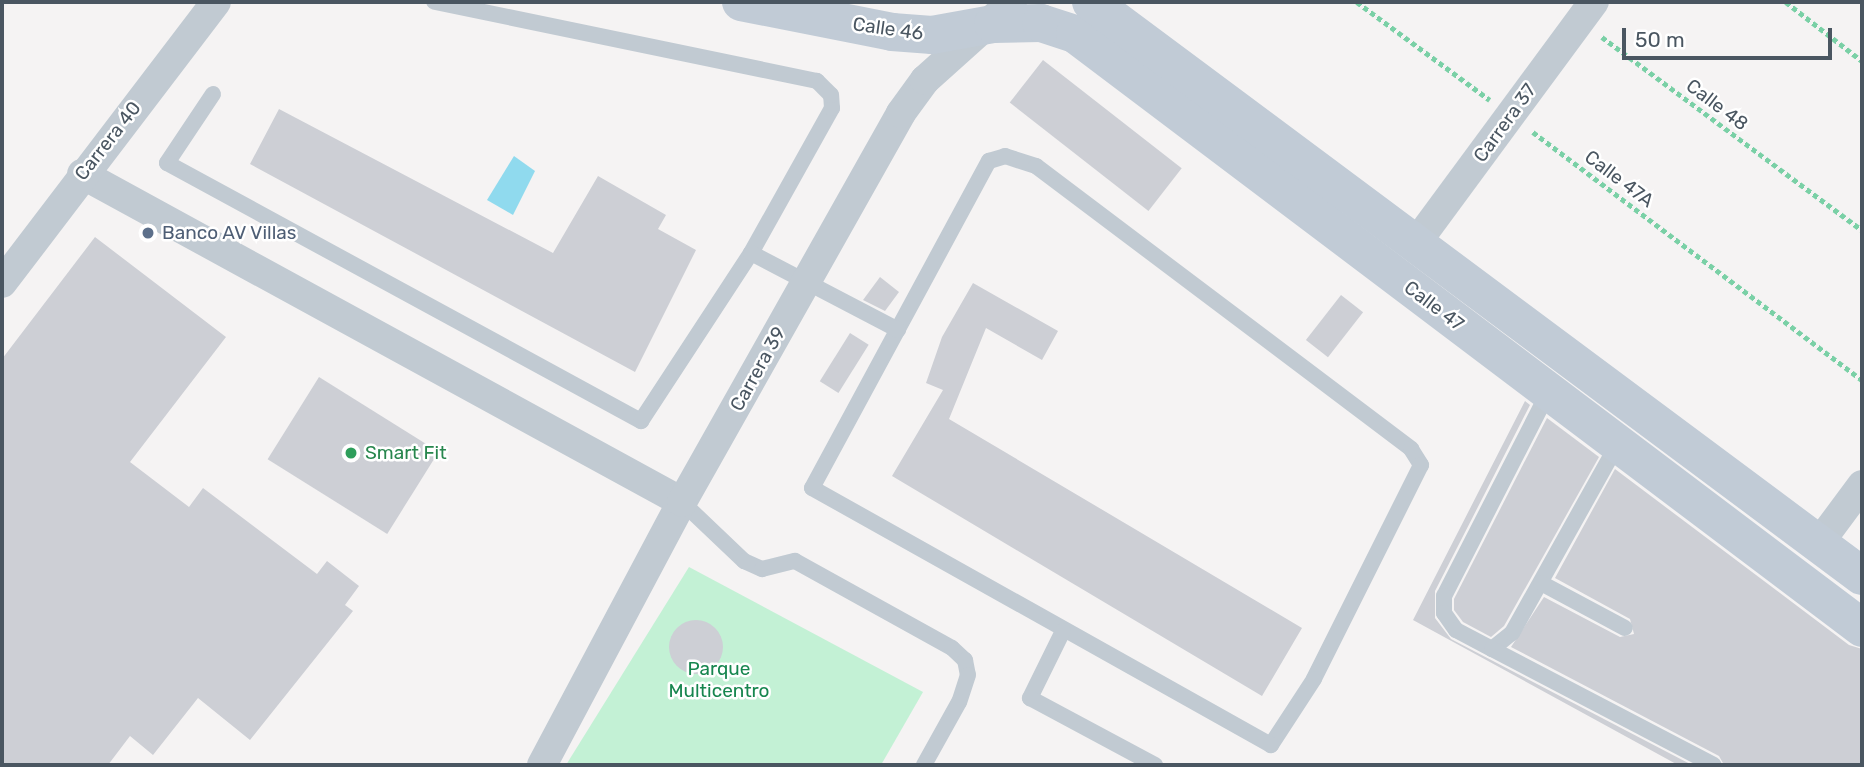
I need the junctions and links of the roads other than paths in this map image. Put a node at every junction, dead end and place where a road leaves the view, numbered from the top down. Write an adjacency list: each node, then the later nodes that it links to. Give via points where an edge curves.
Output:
1 (216, 2): 8 (street, Carrera 40)
2 (434, 2): 10 (lane, via 817,81 831,94 831,108)
3 (741, 2): 6 (main road, Calle 46, via 892,32 932,35)
4 (1091, 2): 9 (main road, Calle 47)
5 (1587, 11): 9 (street, Carrera 37)
6 (1002, 13): 11 (street, Carrera 39, via 925,80); 15 (main road, Calle 47, via 1090,43)
7 (213, 94): 10 (lane, via 167,163 641,421)
8 (82, 174): 12 (street, Carrera 40); 18 (street)
9 (1416, 243): 14 (main road, Calle 47)
10 (751, 253): 11 (lane)
11 (806, 281): 13 (lane); 18 (street, Carrera 39)
12 (2, 283)
13 (898, 330): 24 (lane, via 812,488); 24 (lane, via 989,161 1005,156 1036,166 1411,449 1420,465 1314,679 1271,745)
14 (1569, 360): 15 (lane); 19 (main road, Calle 47)
15 (1548, 393): 16 (main road, Calle 47); 25 (lane, via 1444,596 1444,613 1456,629)
16 (1617, 445): 21 (lane); 23 (main road, Calle 47)
17 (1862, 485): 19 (street)
18 (682, 502): 26 (street, Carrera 39); 27 (lane, via 744,561 762,569 795,561 952,648 965,660 968,675 959,702)
19 (1819, 543): 20 (main road, Calle 47)
20 (1862, 576)
21 (1541, 583): 22 (lane); 25 (lane, via 1512,633)
22 (1625, 628)
23 (1862, 628)
24 (1063, 631): 28 (lane, via 1030,698)
25 (1492, 649): 29 (lane)
26 (542, 765)
27 (924, 765)
28 (1154, 765)
29 (1714, 765)

